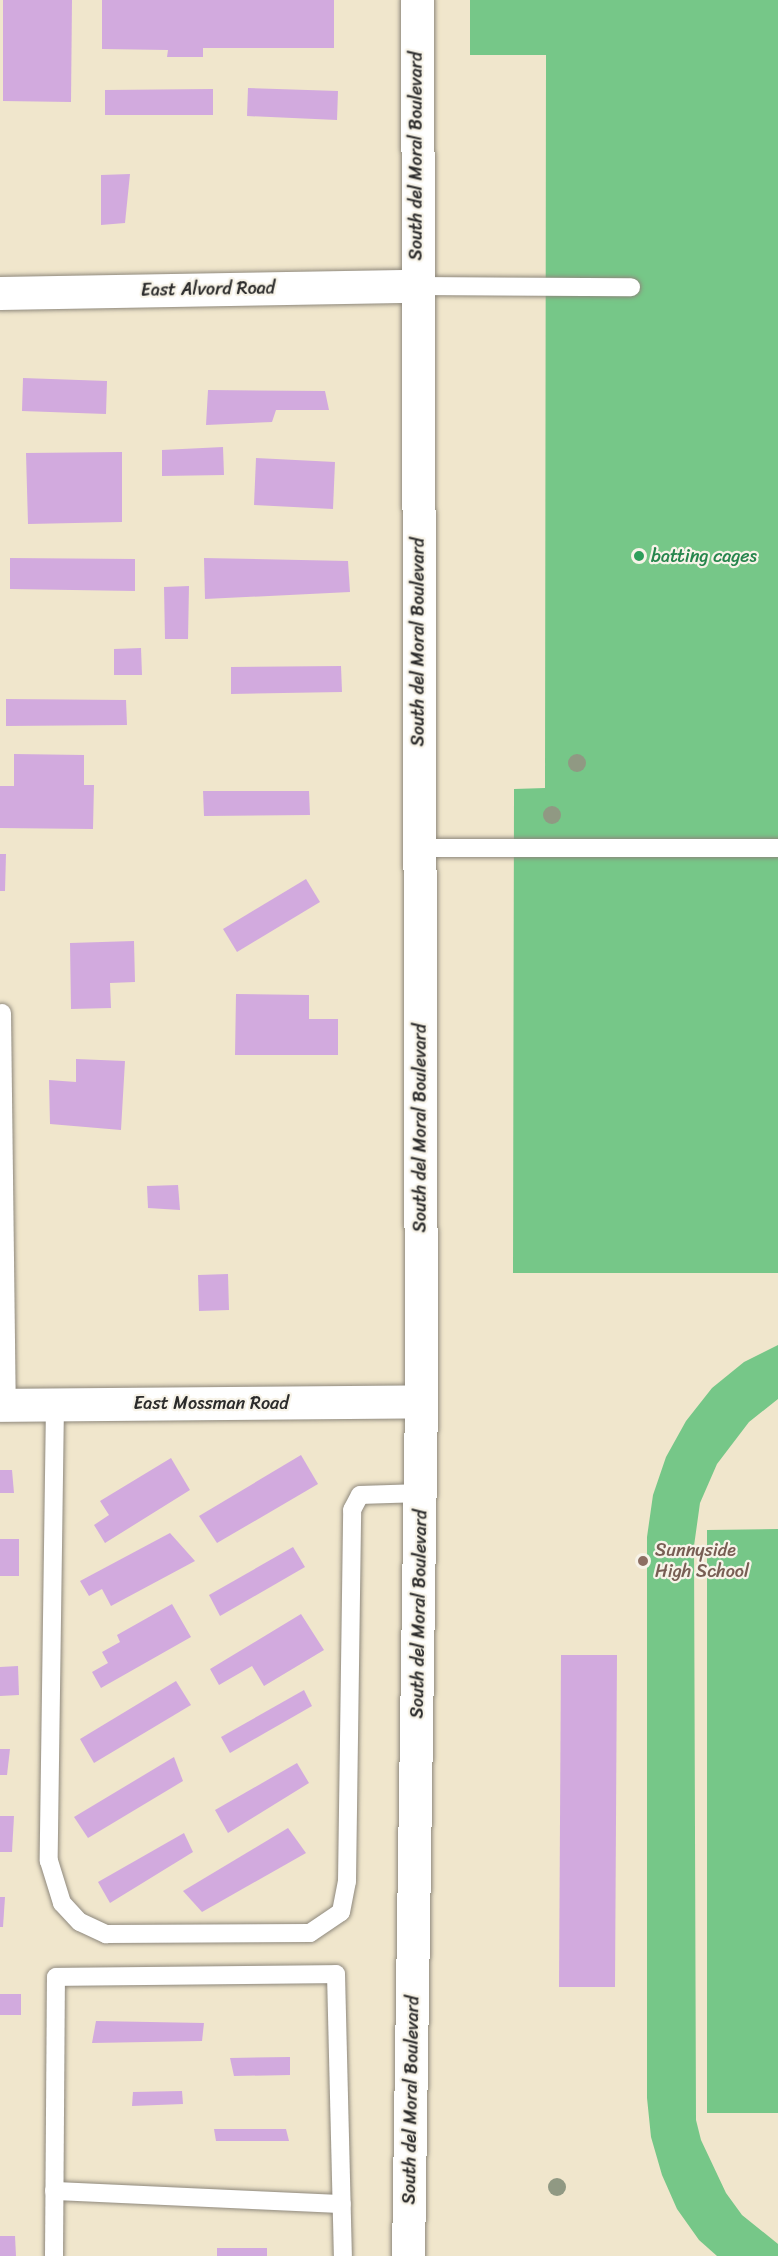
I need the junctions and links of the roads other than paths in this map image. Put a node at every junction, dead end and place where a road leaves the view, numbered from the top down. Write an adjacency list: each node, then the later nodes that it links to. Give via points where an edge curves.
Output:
1 (417, 0): 2 (street, South del Moral Boulevard)
2 (416, 286): 3 (lane); 4 (street, East Alvord Road); 5 (street, South del Moral Boulevard)
3 (631, 287)
4 (0, 293)
5 (419, 848): 6 (lane); 8 (street, South del Moral Boulevard)
6 (778, 848)
7 (2, 1013): 10 (lane)
8 (421, 1401): 9 (street, East Mossman Road); 11 (street, South del Moral Boulevard)
9 (55, 1404): 10 (street, East Mossman Road); 11 (lane, via 49,1861 62,1903 80,1922 106,1934 310,1933 341,1912 347,1881 352,1510 360,1495)
10 (3, 1405)
11 (421, 1493): 16 (street, South del Moral Boulevard)
12 (54, 2192): 13 (lane); 13 (lane, via 56,1977 336,1974); 14 (lane)
13 (342, 2204): 15 (lane)
14 (54, 2256)
15 (343, 2256)
16 (408, 2256)

